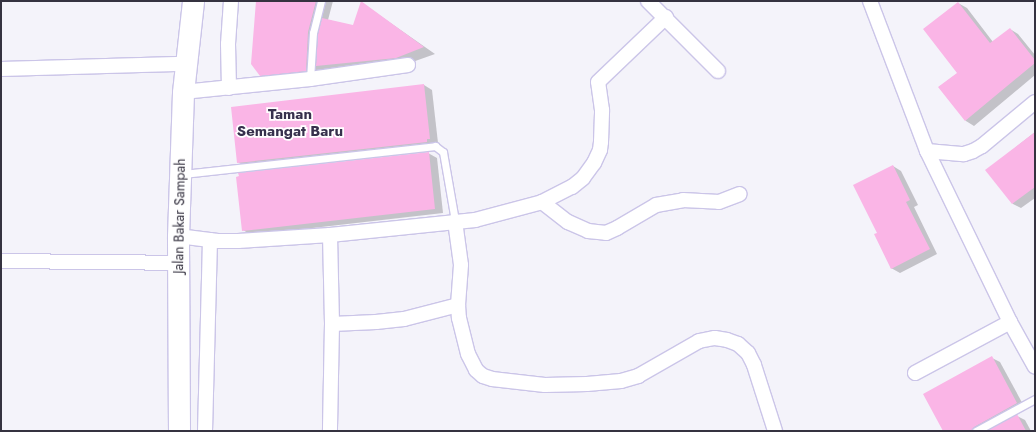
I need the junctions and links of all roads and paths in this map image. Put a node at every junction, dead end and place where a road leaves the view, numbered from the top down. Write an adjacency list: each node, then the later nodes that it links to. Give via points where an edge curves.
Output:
1 (193, 1): 7 (main road, Jalan Bakar Sampah)
2 (231, 1): 12 (street, via 228,44)
3 (321, 1): 11 (lane, via 313,33)
4 (648, 1): 6 (street)
5 (870, 1): 15 (street)
6 (666, 17): 10 (street); 18 (street, via 598,82 602,110 601,142 594,163 583,178 572,187)
7 (185, 64): 9 (street); 13 (main road, Jalan Bakar Sampah)
8 (408, 65): 11 (street)
9 (1, 68)
10 (718, 71)
11 (310, 79): 12 (street)
12 (229, 88): 13 (street)
13 (183, 92): 16 (main road, Jalan Bakar Sampah)
14 (1035, 102): 15 (street, via 973,151 964,154)
15 (927, 151): 26 (street)
16 (180, 174): 19 (lane, via 435,146 443,152); 21 (main road, Jalan Bakar Sampah)
17 (740, 194): 18 (street, via 719,202 683,200 656,205 606,233 588,232 568,222)
18 (542, 202): 19 (street, via 475,220)
19 (455, 221): 20 (street); 25 (street, via 460,265)
20 (330, 235): 22 (street, via 238,241); 27 (street)
21 (178, 236): 22 (street); 24 (main road, Jalan Bakar Sampah)
22 (210, 240): 32 (street)
23 (1, 261): 24 (street)
24 (178, 263): 31 (main road, Jalan Bakar Sampah)
25 (458, 305): 27 (street, via 404,319); 34 (street, via 468,354 476,370 492,379 545,385 621,380 638,376 699,341 715,338 738,344 748,353 754,365)
26 (1010, 322): 28 (street); 29 (street)
27 (332, 324): 33 (street)
28 (1035, 367)
29 (915, 373)
30 (1035, 399): 35 (lane)
31 (179, 431)
32 (205, 431)
33 (330, 431)
34 (775, 431)
35 (976, 431)

